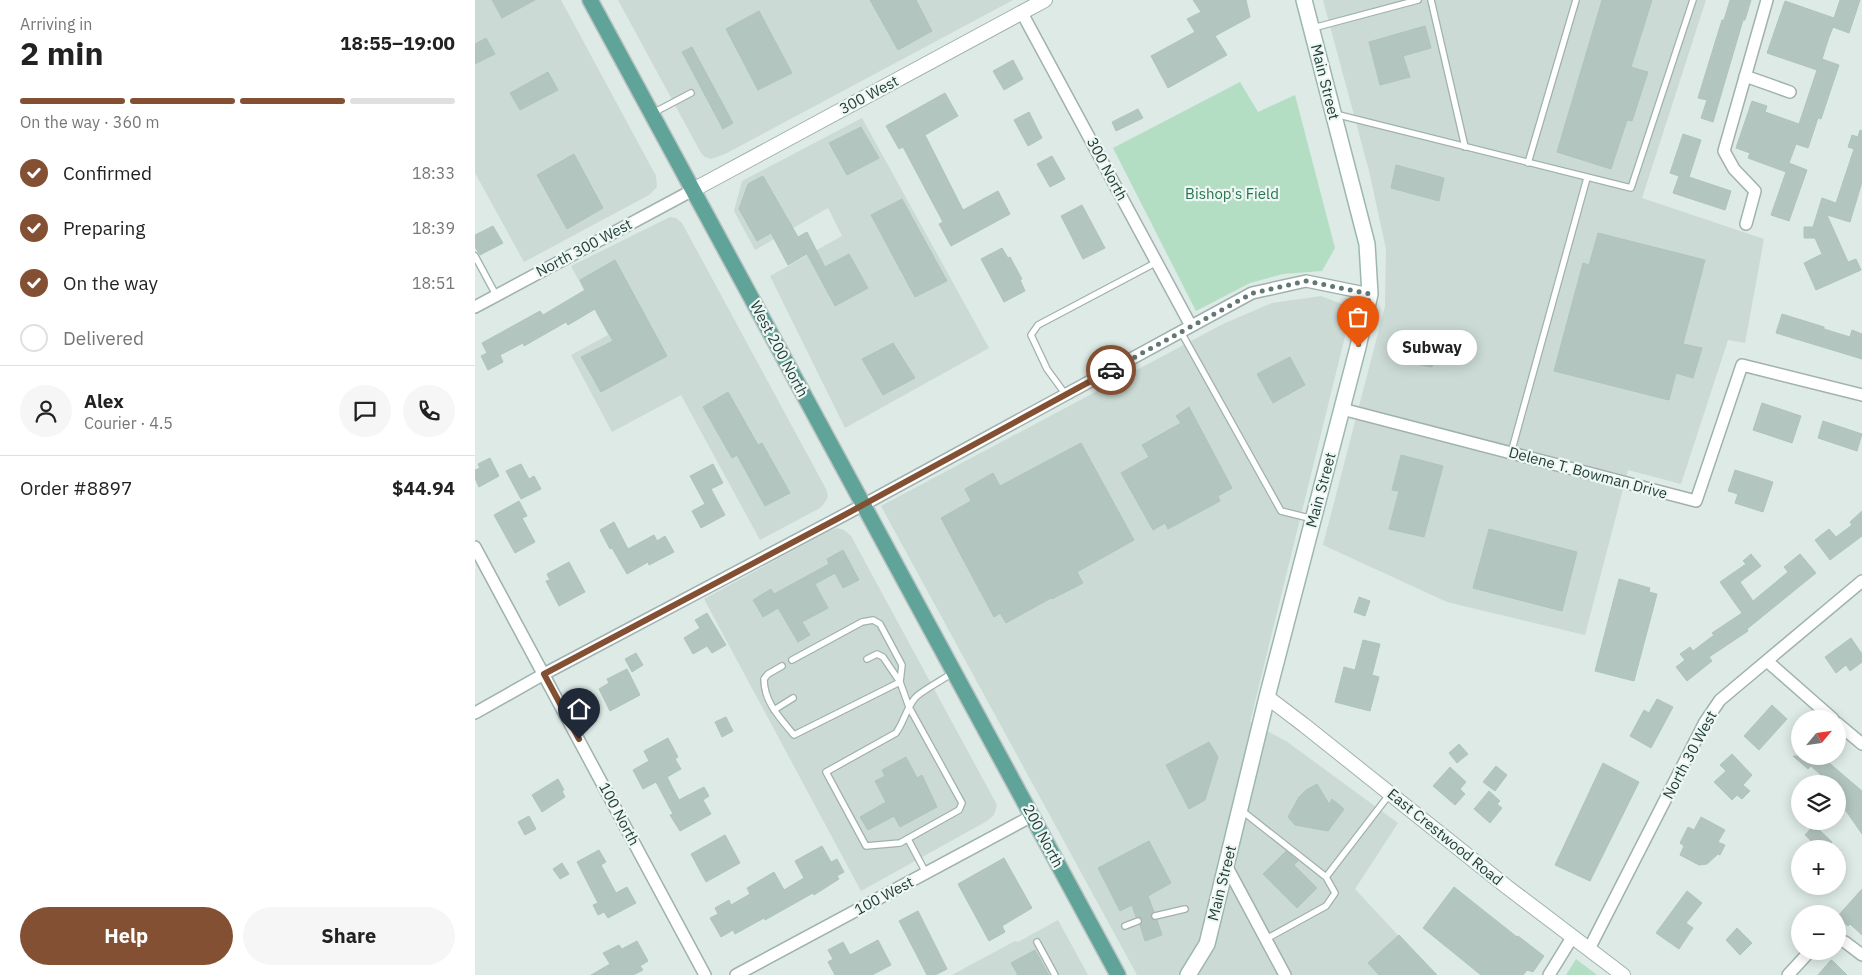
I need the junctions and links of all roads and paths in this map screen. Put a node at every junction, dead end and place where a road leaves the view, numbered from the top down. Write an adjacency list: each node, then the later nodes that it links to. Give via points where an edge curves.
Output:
1 (590, 0): 15 (main road, West 200 North)
2 (1045, 0): 9 (street, 300 West)
3 (1304, 0): 10 (main road, Main Street)
4 (1419, 0): 10 (lane)
5 (1431, 0): 16 (lane)
6 (1576, 0): 17 (lane)
7 (1693, 0): 18 (lane, via 1631,188)
8 (1767, 0): 11 (street)
9 (1022, 13): 19 (street, 300 West); 22 (street, 300 North)
10 (1311, 29): 14 (main road, Main Street)
11 (1745, 76): 12 (street); 20 (street, via 1724,151 1734,169 1755,191)
12 (1791, 92)
13 (691, 93): 15 (lane)
14 (1333, 113): 16 (lane); 23 (main road, Main Street, via 1367,244)
15 (651, 114): 19 (main road, West 200 North)
16 (1465, 147): 17 (lane)
17 (1528, 163): 18 (lane)
18 (1587, 178): 30 (lane)
19 (693, 190): 24 (street, North 300 West); 31 (main road, West 200 North)
20 (1746, 224)
21 (475, 256): 24 (lane)
22 (1157, 262): 26 (street, 300 North); 27 (lane, via 1038,325 1031,335 1047,369)
23 (1370, 294): 26 (street, via 1306,281 1253,293); 29 (main road, Main Street)
24 (497, 295): 25 (street, North 300 West)
25 (475, 307)
26 (1186, 329): 27 (street); 32 (lane, via 1281,511)
27 (1066, 395): 31 (street)
28 (1862, 395): 30 (street, Delene T. Bowman Drive, via 1742,365 1696,501)
29 (1342, 409): 30 (street, Delene T. Bowman Drive); 32 (main road, Main Street)
30 (1511, 453)
31 (863, 505): 39 (main road, West 200 North); 40 (street)
32 (1313, 519): 42 (main road, Main Street)
33 (475, 547): 40 (street, 100 North)
34 (1862, 581): 37 (street, North 30 West)
35 (867, 658): 41 (lane, via 877,654 883,657)
36 (792, 660): 41 (lane, via 862,622 873,620 880,624 902,665)
37 (1767, 661): 47 (street); 66 (street, North 30 West, via 1720,700 1705,722)
38 (782, 666): 46 (lane, via 764,679 765,694)
39 (954, 672): 44 (main road, West 200 North); 45 (lane, via 915,697)
40 (544, 674): 48 (street); 69 (street, 100 North)
41 (900, 682): 45 (lane); 46 (lane, via 794,735)
42 (1267, 697): 51 (street, East Crestwood Road); 52 (main road, Main Street)
43 (793, 698): 46 (lane)
44 (968, 698): 53 (main road, 200 North)
45 (909, 707): 54 (lane, via 962,803 959,810); 54 (lane, via 903,724 896,732 826,772 866,846 900,843)
46 (774, 710)
47 (1823, 710)
48 (475, 713)
49 (1846, 731): 50 (street)
50 (1862, 744)
51 (1391, 793): 57 (lane); 62 (street, East Crestwood Road)
52 (1241, 810): 55 (main road, Main Street); 57 (lane)
53 (1032, 816): 56 (street, 100 West); 72 (main road, 200 North)
54 (908, 839): 56 (lane)
55 (1226, 865): 63 (street); 73 (main road, Main Street, via 1207,944)
56 (926, 873): 70 (street, 100 West)
57 (1327, 877): 63 (lane, via 1335,893 1327,906)
58 (1185, 909): 59 (lane)
59 (1155, 916)
60 (1138, 920): 61 (lane)
61 (1125, 926)
62 (1573, 936): 66 (street, East Crestwood Road); 75 (street)
63 (1266, 939): 74 (street)
64 (1037, 942): 71 (lane)
65 (1846, 943): 67 (street)
66 (1589, 948): 76 (street, East Crestwood Road)
67 (1862, 955)
68 (1802, 960): 77 (street)
69 (705, 975)
70 (736, 975)
71 (1055, 975)
72 (1118, 975)
73 (1188, 975)
74 (1285, 975)
75 (1549, 975)
76 (1623, 975)
77 (1788, 975)

